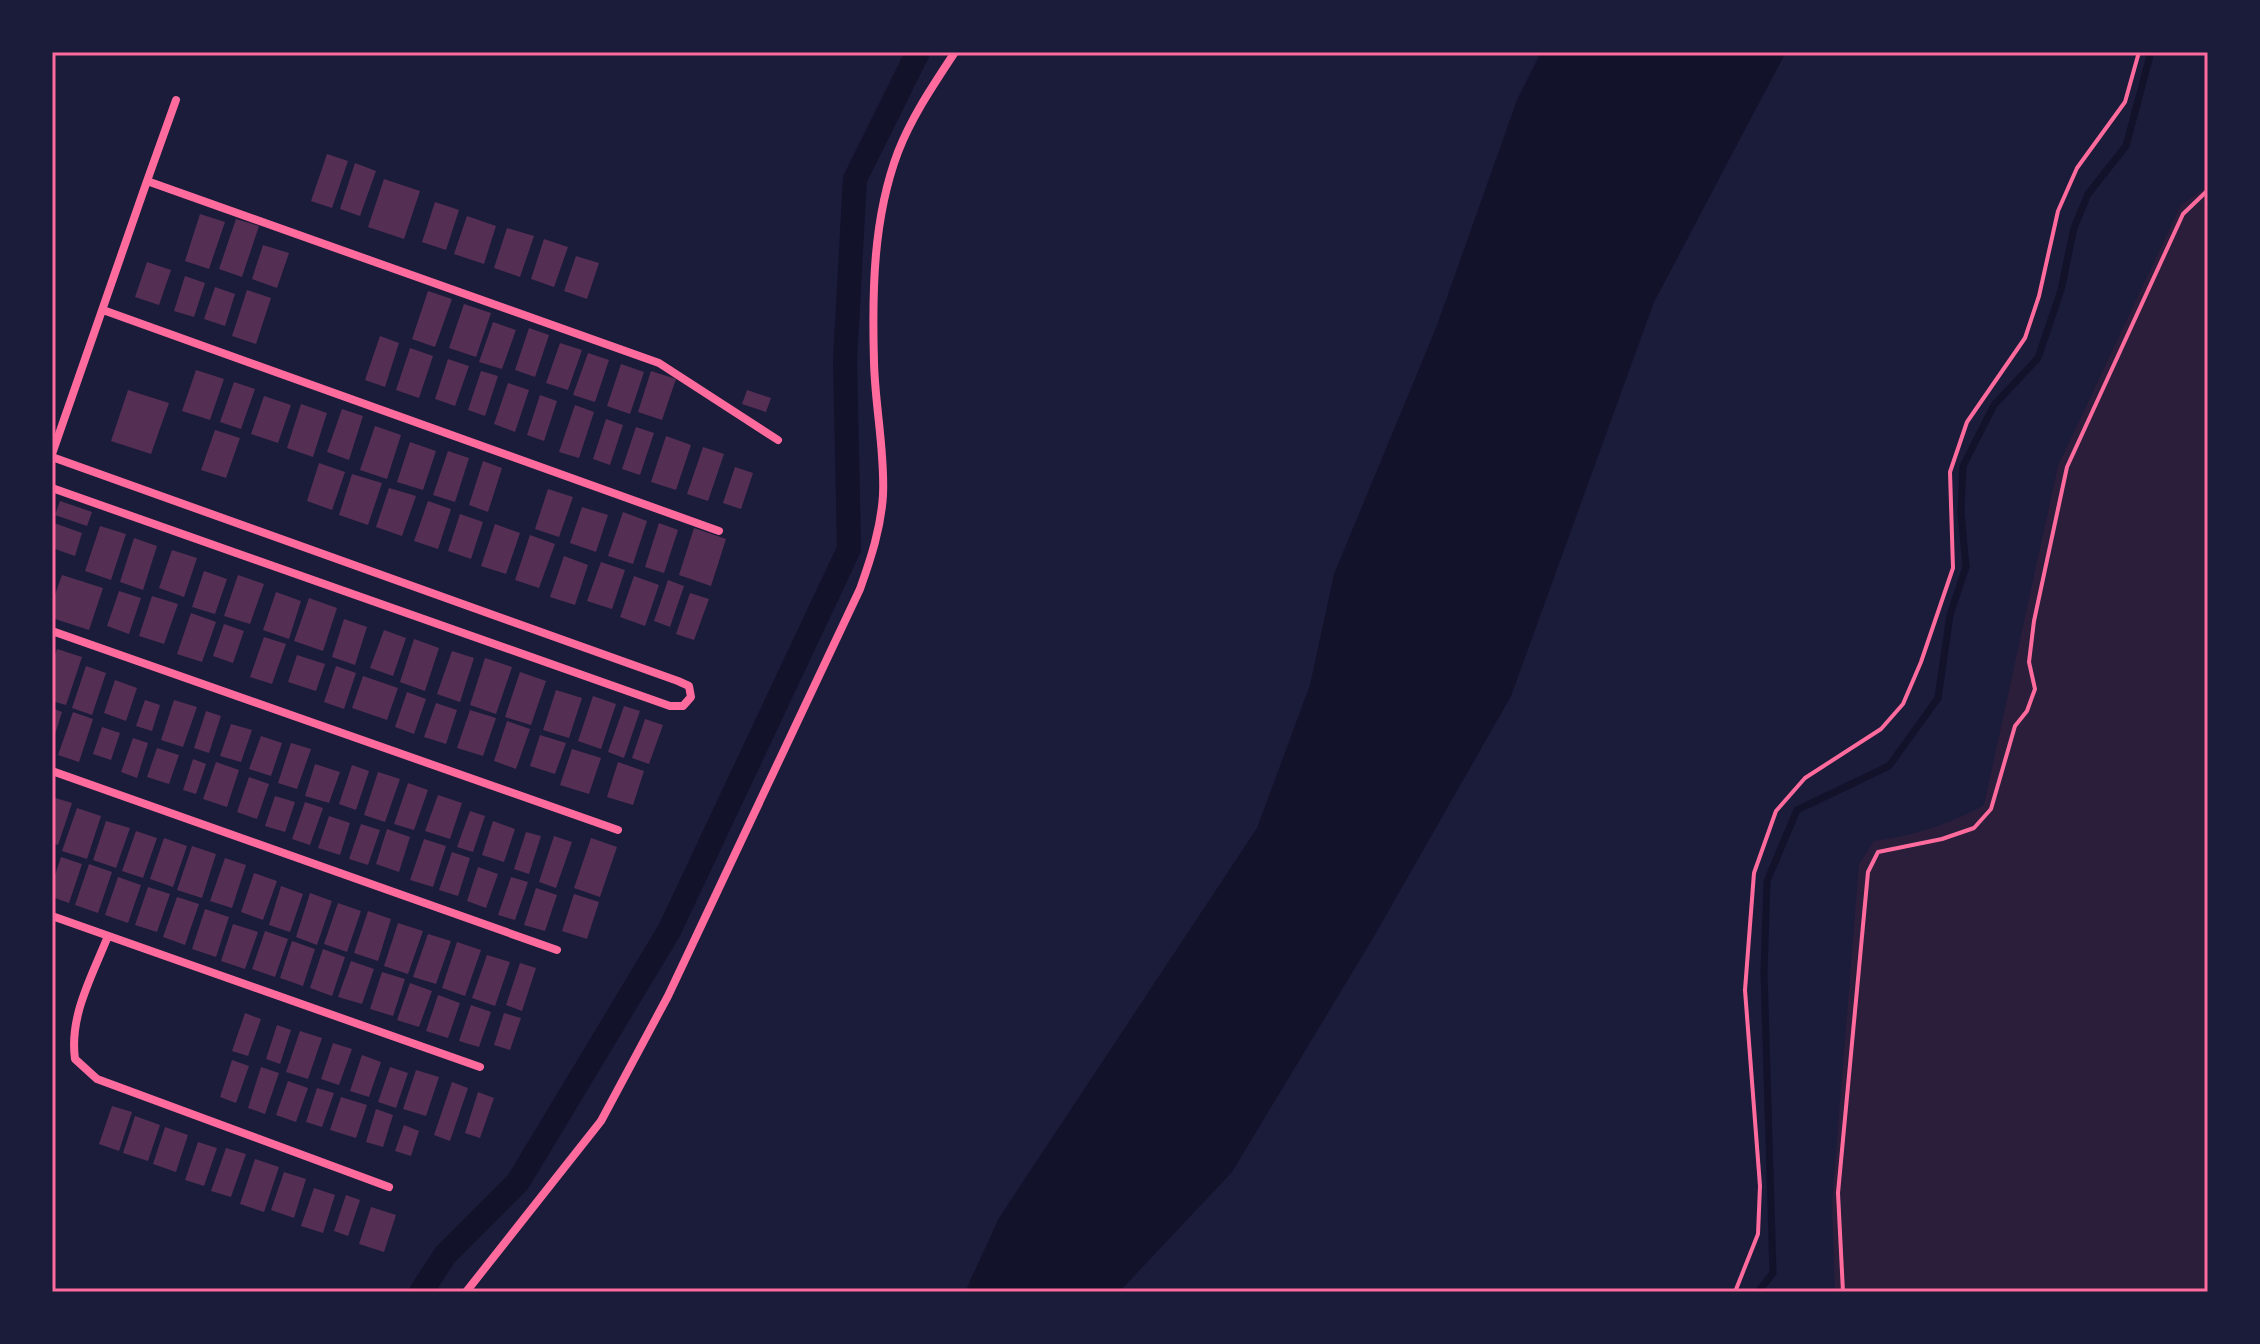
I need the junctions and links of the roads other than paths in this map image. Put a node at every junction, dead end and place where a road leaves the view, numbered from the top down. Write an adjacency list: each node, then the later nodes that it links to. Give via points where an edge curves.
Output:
1 (955, 52): 17 (street, via 898,151 884,198 875,250 874,361 883,493 860,589 668,996 601,1121)
2 (176, 100): 3 (street)
3 (147, 181): 4 (street); 5 (street, via 659,363)
4 (103, 310): 6 (street); 8 (street)
5 (778, 440)
6 (52, 455): 7 (street, via 678,681 689,686 691,697 683,706 670,706)
7 (52, 488)
8 (719, 531)
9 (52, 631): 11 (street)
10 (52, 771): 14 (street)
11 (618, 830)
12 (52, 916): 13 (street)
13 (108, 936): 15 (street); 16 (street, via 71,1035 75,1059 97,1079)
14 (557, 950)
15 (480, 1067)
16 (389, 1187)
17 (466, 1292)

